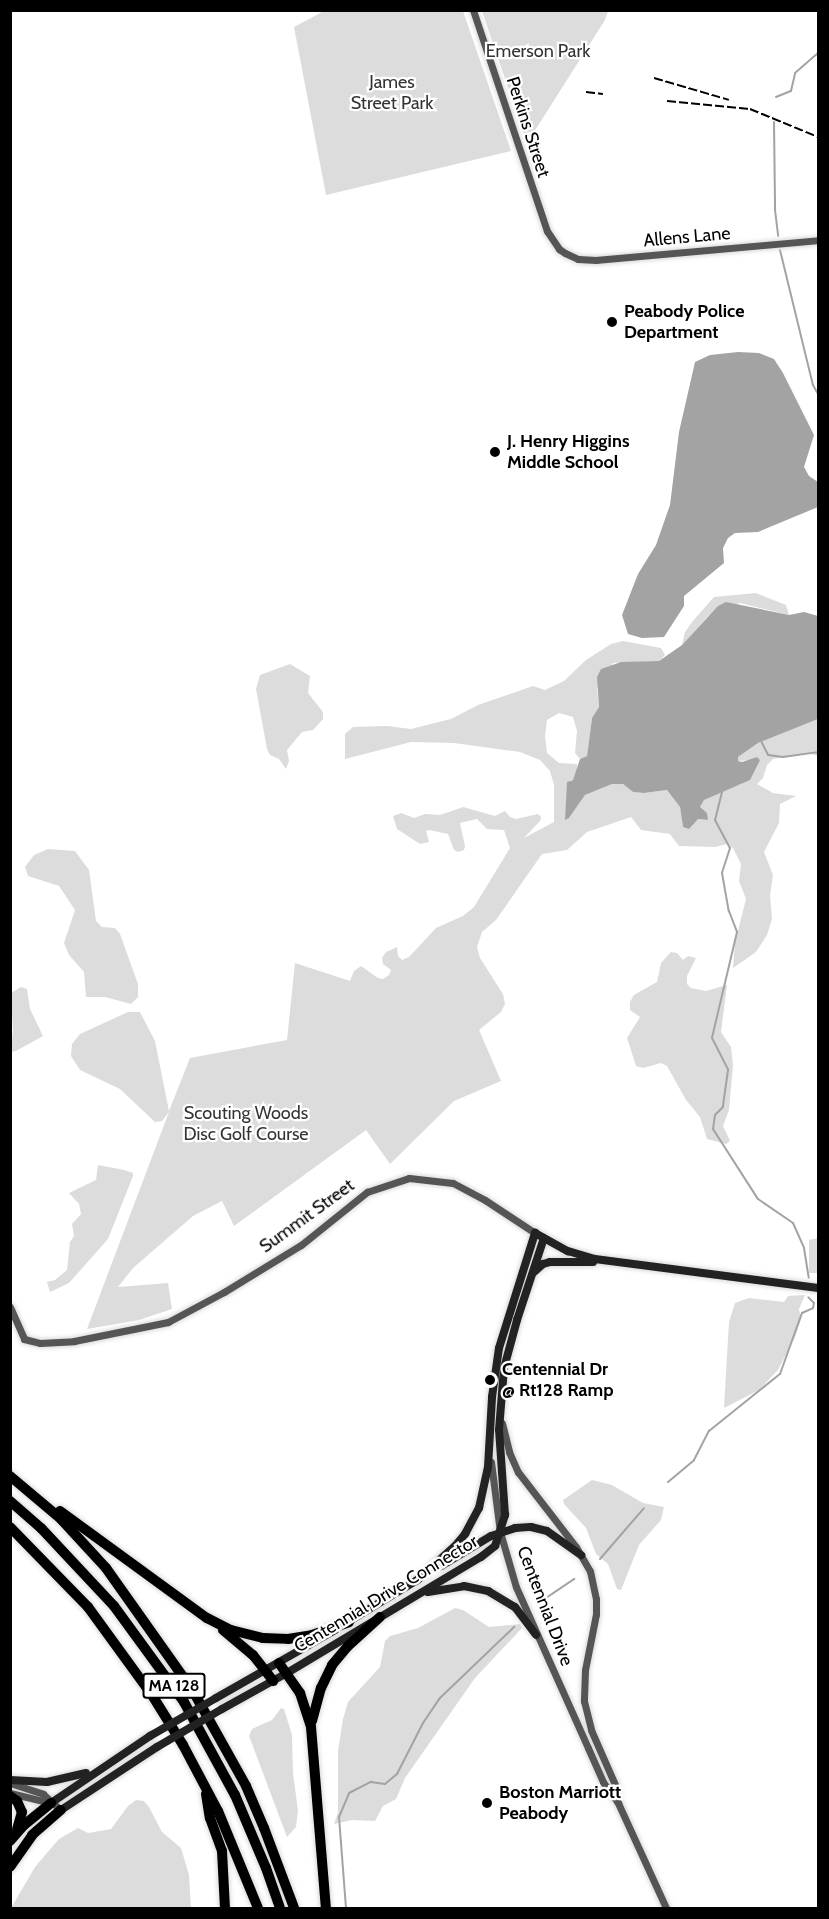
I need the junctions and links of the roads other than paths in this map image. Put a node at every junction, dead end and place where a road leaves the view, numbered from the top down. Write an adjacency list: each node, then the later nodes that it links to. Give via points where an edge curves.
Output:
1 (473, 10): 3 (street, Perkins Street, via 542,218)
2 (819, 240): 3 (street, Allens Lane, via 596,260 578,258)
3 (560, 249)
4 (535, 1233): 5 (main road, Summit Street); 9 (street, Summit Street, via 453,1183 420,1178 398,1180 367,1192 301,1245 168,1322 48,1343 24,1339); 11 (main road, Centennial Drive, via 499,1348)
5 (544, 1238): 6 (main road, Summit Street, via 581,1256); 7 (main road, Centennial Drive)
6 (614, 1263): 7 (main road, via 550,1262); 8 (main road, Summit Street)
7 (532, 1274): 10 (main road, Centennial Drive, via 508,1351)
8 (819, 1288)
9 (10, 1307)
10 (500, 1408): 16 (main road, via 506,1515); 17 (street, Centennial Drive, via 505,1441 518,1472)
11 (490, 1452): 16 (street, Centennial Drive); 18 (main road, via 484,1488 470,1526 443,1559)
12 (10, 1476): 13 (highway)
13 (34, 1495): 21 (highway); 41 (highway, via 106,1568 193,1691 246,1786)
14 (10, 1501): 40 (highway, MA 128, via 90,1579 179,1695 235,1795)
15 (10, 1527): 31 (highway, MA 128, via 106,1628 153,1695)
16 (500, 1532): 17 (main road, via 523,1527 538,1529 556,1535); 18 (main road, Centennial Drive Connector); 19 (main road, Centennial Drive Connector, via 490,1551); 23 (street, Centennial Drive, via 511,1573)
17 (582, 1555): 34 (street, Centennial Drive, via 590,1570 596,1599 584,1701 591,1730 616,1787)
18 (417, 1581): 22 (main road, Centennial Drive Connector)
19 (411, 1598): 20 (main road, Centennial Drive Connector); 23 (main road, via 441,1588 477,1587 515,1607)
20 (380, 1617): 26 (main road, Centennial Drive Connector); 28 (highway, via 332,1665 317,1699)
21 (207, 1618): 22 (highway, via 231,1630 275,1639 312,1635); 25 (highway, via 244,1647)
22 (349, 1622): 24 (main road, Centennial Drive Connector)
23 (536, 1635): 34 (street, Centennial Drive, via 603,1782)
24 (279, 1663): 25 (main road, Centennial Drive Connector); 26 (highway)
25 (266, 1671): 27 (highway); 29 (main road, Centennial Drive Connector, bridge)
26 (287, 1673): 27 (main road, Centennial Drive Connector); 28 (highway, via 305,1701)
27 (273, 1681): 35 (main road, Centennial Drive Connector, bridge, via 157,1748)
28 (311, 1727): 42 (highway)
29 (108, 1762): 30 (main road, via 61,1780); 33 (main road)
30 (10, 1781): 33 (street, via 43,1794)
31 (205, 1785): 38 (highway, via 210,1818 222,1851); 39 (highway, MA 128)
32 (10, 1795): 33 (street); 36 (highway, via 22,1812)
33 (51, 1803): 35 (street); 36 (highway)
34 (618, 1803): 43 (street, Centennial Drive)
35 (61, 1810): 37 (highway, via 32,1835)
36 (10, 1840)
37 (10, 1867)
38 (225, 1908)
39 (258, 1908)
40 (280, 1908)
41 (294, 1908)
42 (326, 1908)
43 (666, 1908)

